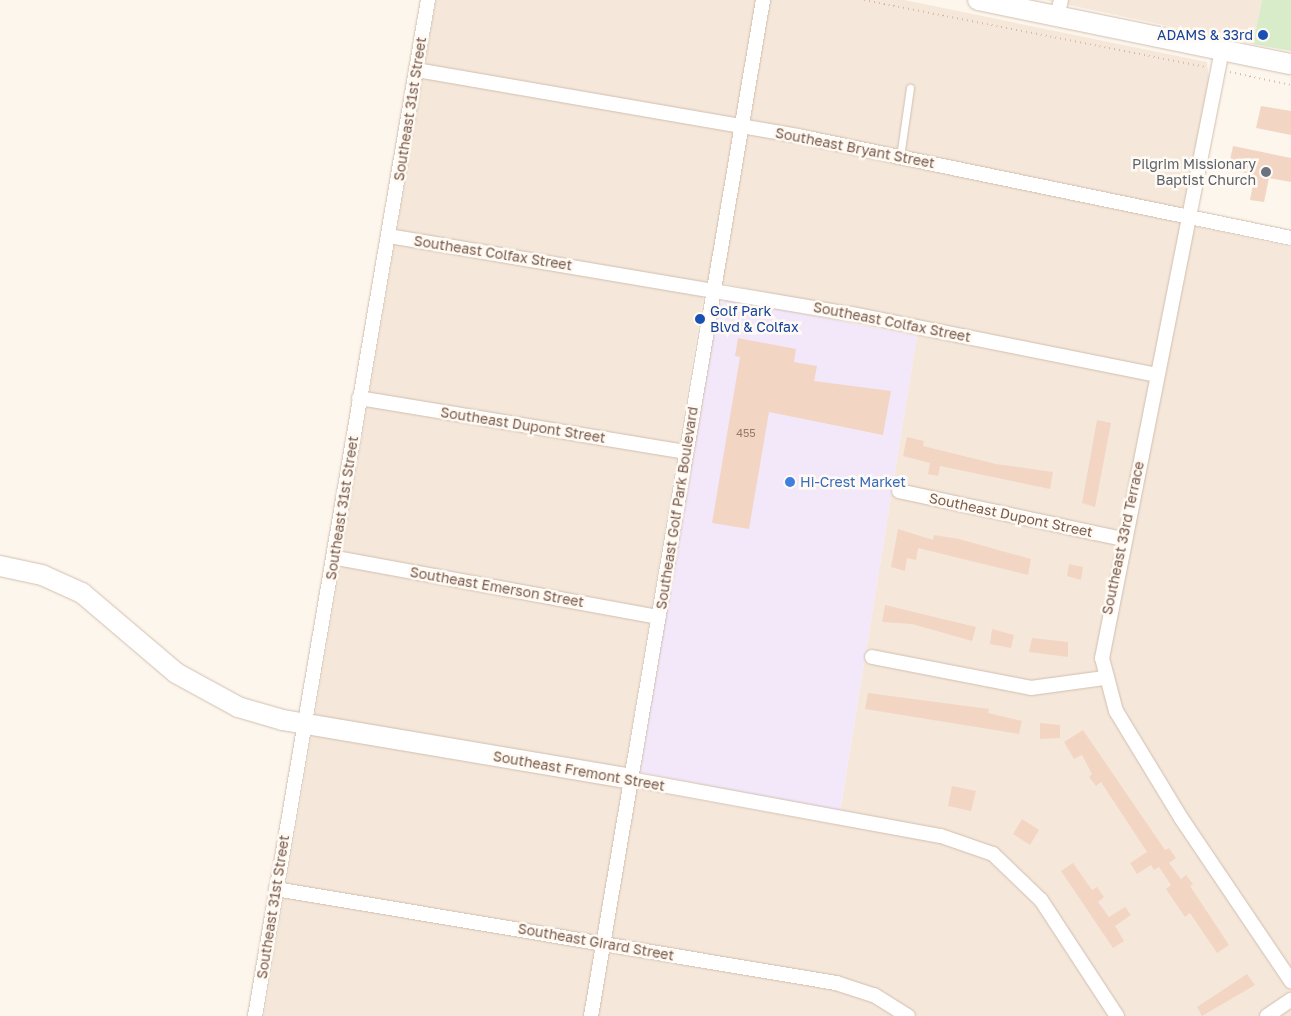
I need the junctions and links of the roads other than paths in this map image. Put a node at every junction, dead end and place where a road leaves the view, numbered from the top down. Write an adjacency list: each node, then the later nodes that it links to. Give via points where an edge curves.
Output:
1 (428, 0): 7 (street, Southeast 31st Street)
2 (762, 0): 9 (street, Southeast Golf Park Boulevard)
3 (978, 0): 4 (street)
4 (1059, 8): 5 (street)
5 (1222, 50): 6 (street); 11 (street, Southeast 33rd Terrace)
6 (1291, 64)
7 (417, 70): 9 (street, Southeast Bryant Street); 12 (street, Southeast 31st Street)
8 (910, 88): 10 (lane)
9 (741, 126): 10 (street, Southeast Bryant Street); 14 (street, Southeast Golf Park Boulevard)
10 (900, 157): 11 (street, Southeast Bryant Street)
11 (1190, 217): 13 (street, Southeast Bryant Street); 15 (street, Southeast 33rd Terrace)
12 (389, 236): 14 (street, Southeast Colfax Street); 16 (street, Southeast 31st Street)
13 (1291, 238)
14 (714, 290): 15 (street, Southeast Colfax Street); 17 (street, Southeast Golf Park Boulevard)
15 (1157, 375): 19 (street, Southeast 33rd Terrace)
16 (359, 398): 17 (street, Southeast Dupont Street); 20 (street, Southeast 31st Street)
17 (686, 452): 22 (street, Southeast Golf Park Boulevard)
18 (899, 491): 19 (street, Southeast Dupont Street)
19 (1123, 539): 24 (street, Southeast 33rd Terrace, via 1104,632)
20 (336, 558): 22 (street, Southeast Emerson Street); 25 (street, Southeast 31st Street)
21 (0, 566): 25 (street, Southeast Fremont Street, via 42,575 82,593 176,673 221,701)
22 (659, 617): 26 (street, Southeast Golf Park Boulevard)
23 (872, 657): 24 (street, via 1031,688)
24 (1104, 678): 29 (street, Southeast 33rd Terrace, via 1116,711 1181,818)
25 (304, 724): 26 (street, Southeast Fremont Street); 27 (street, Southeast 31st Street)
26 (630, 779): 28 (street, Southeast Golf Park Boulevard); 34 (street, Southeast Fremont Street, via 942,836 993,854 1037,894)
27 (276, 889): 28 (street, Southeast Girard Street); 31 (street, Southeast 31st Street)
28 (604, 943): 32 (street, Southeast Golf Park Boulevard); 33 (street, Southeast Girard Street, via 843,984 874,995)
29 (1291, 981)
30 (1291, 1000): 35 (street)
31 (255, 1016)
32 (591, 1016)
33 (908, 1016)
34 (1117, 1016)
35 (1267, 1016)

